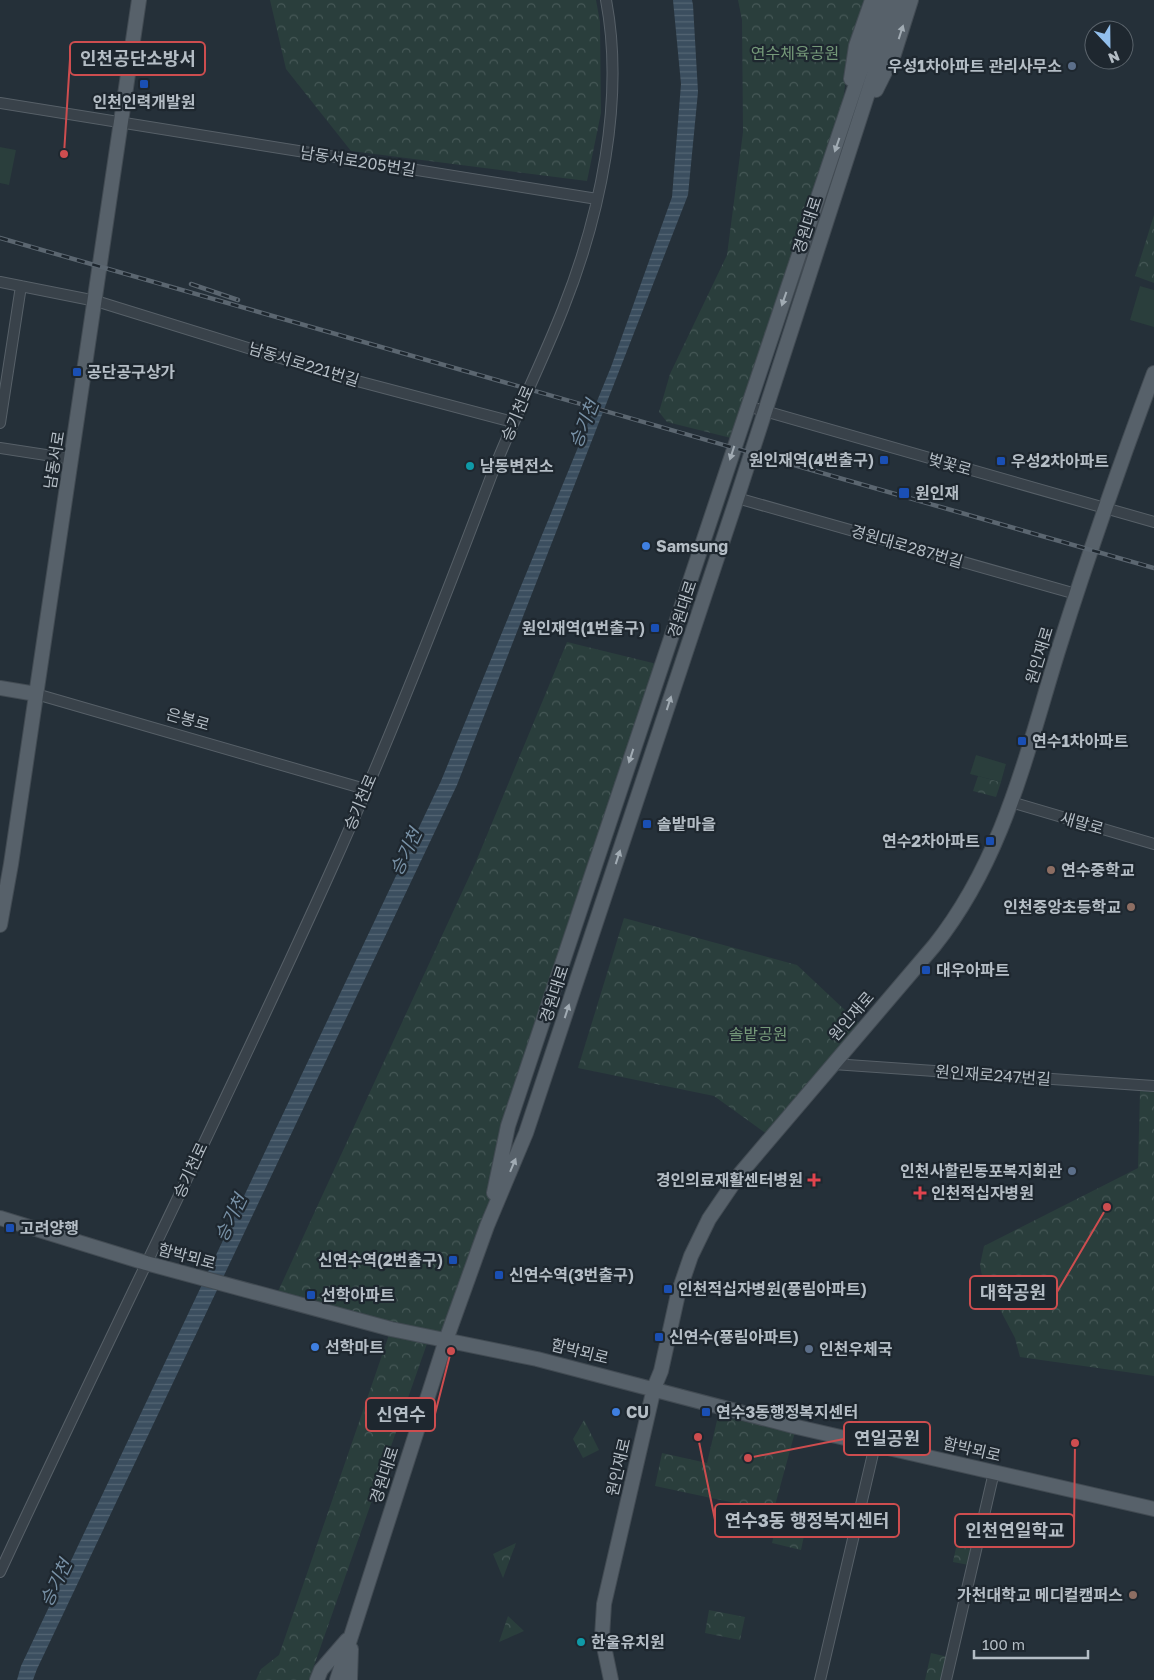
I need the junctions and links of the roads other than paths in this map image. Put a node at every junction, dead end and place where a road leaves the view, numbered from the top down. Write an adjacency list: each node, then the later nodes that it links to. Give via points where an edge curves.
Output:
1 (139, 0): 9 (main road, 남동서로)
2 (606, 0): 11 (street, 승기천로, via 610,20 612,92)
3 (872, 0): 10 (main road, via 856,46)
4 (884, 0): 7 (main road, 경원대로)
5 (898, 0): 7 (main road, 경원대로)
6 (911, 0): 10 (main road, one-way to 6, via 894,54)
7 (874, 50): 10 (main road, 경원대로)
8 (0, 103): 9 (street, 남동서로205번길)
9 (120, 122): 11 (street, 남동서로205번길); 14 (main road, 남동서로)
10 (852, 123): 17 (main road, 경원대로, one-way to 17); 18 (main road, 경원대로)
11 (597, 199): 19 (street, 승기천로, via 562,310)
12 (0, 282): 13 (street, 남동서로221번길)
13 (21, 286): 14 (street, 남동서로221번길); 15 (street)
14 (96, 301): 19 (street, 남동서로221번길, via 342,376); 22 (main road, 남동서로)
15 (4, 365): 20 (street)
16 (1154, 373): 24 (main road, 원인재로)
17 (747, 406): 18 (street, 벚꽃로); 36 (main road, 경원대로, one-way to 36, via 508,1126)
18 (765, 411): 23 (main road, 경원대로); 24 (street, 벚꽃로)
19 (513, 422): 29 (street, 승기천로, via 444,600)
20 (0, 423)
21 (0, 448): 22 (street)
22 (72, 459): 28 (main road, 남동서로)
23 (737, 498): 26 (street, 경원대로287번길); 36 (main road, 경원대로, one-way to 23, via 526,1133)
24 (1106, 508): 25 (street, 벚꽃로); 26 (main road, 원인재로)
25 (1154, 522)
26 (1076, 594): 30 (main road, 원인재로)
27 (0, 688): 28 (main road, 은봉로)
28 (36, 694): 29 (street, 은봉로); 32 (main road, 남동서로)
29 (365, 789): 37 (street, 승기천로, via 296,948)
30 (1011, 802): 31 (street, 새말로); 33 (main road, 원인재로, via 992,852 958,916)
31 (1154, 844)
32 (0, 924)
33 (833, 1064): 34 (street, 원인재로247번길); 39 (main road, 원인재로, via 738,1175 709,1219 691,1256 678,1294 661,1371)
34 (1154, 1086)
35 (0, 1218): 37 (main road, 함박뫼로)
36 (487, 1226): 38 (main road, 경원대로)
37 (146, 1263): 38 (main road, 함박뫼로, via 391,1329); 43 (street, 승기천로)
38 (446, 1340): 39 (main road, 함박뫼로); 44 (main road, 경원대로)
39 (654, 1388): 40 (main road, 함박뫼로); 48 (main road, 원인재로, via 604,1604 602,1637)
40 (875, 1445): 41 (main road, 함박뫼로); 49 (street)
41 (994, 1472): 42 (main road, 함박뫼로); 50 (street)
42 (1154, 1509)
43 (0, 1570)
44 (351, 1636): 45 (main road, via 321,1670); 46 (main road, 경원대로); 47 (main road)
45 (317, 1680)
46 (336, 1680)
47 (350, 1680)
48 (611, 1680)
49 (820, 1680)
50 (946, 1680)

